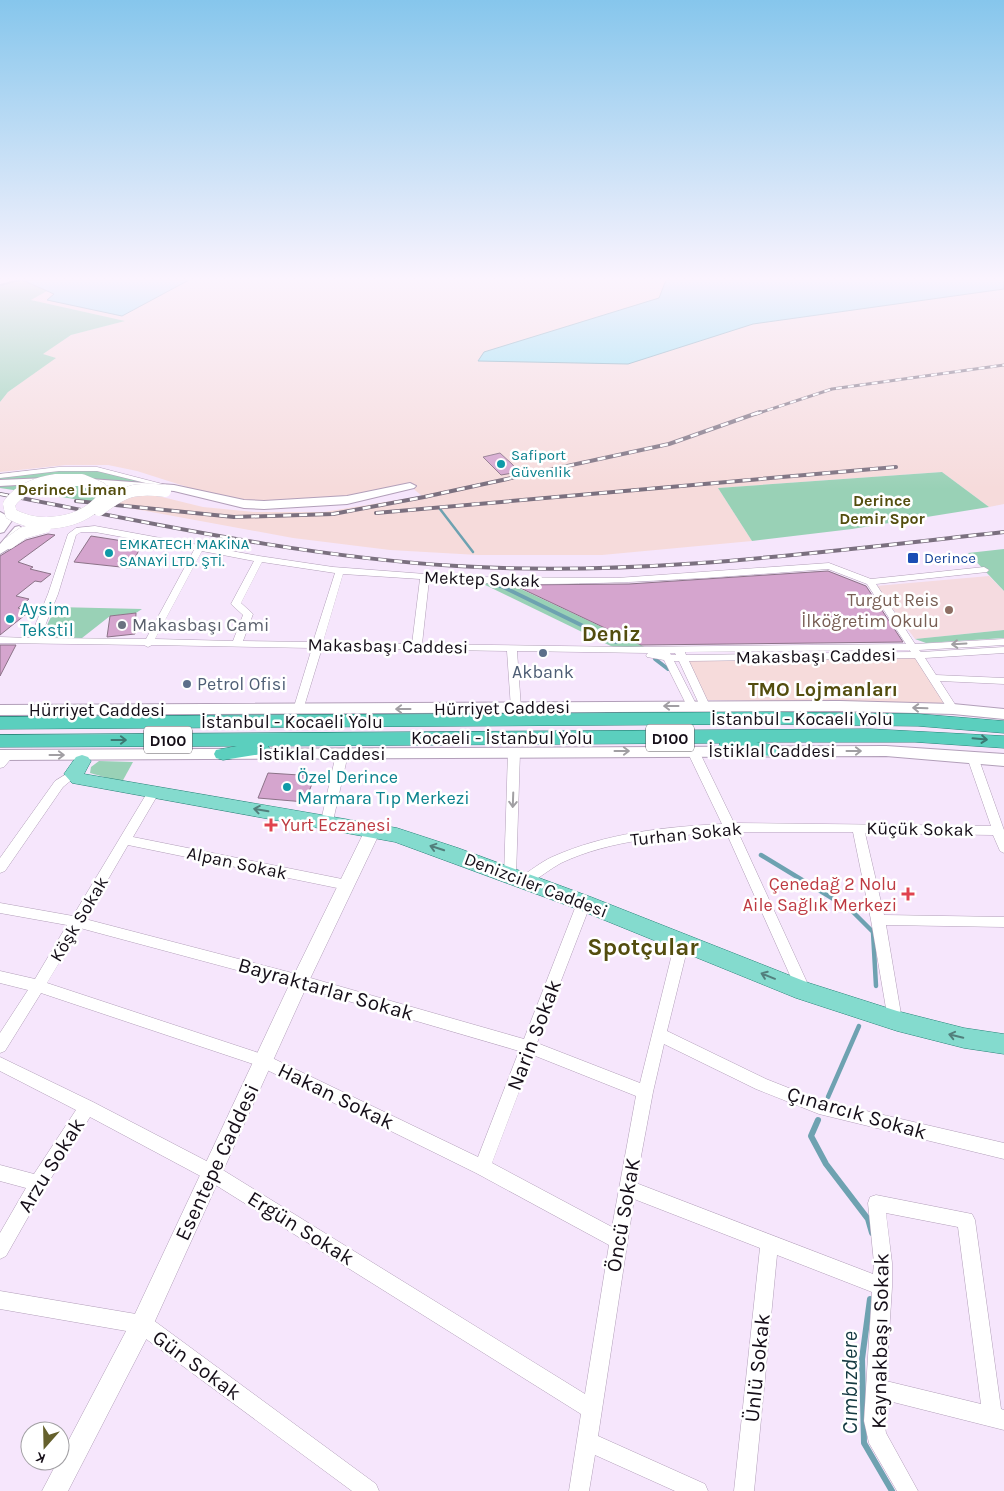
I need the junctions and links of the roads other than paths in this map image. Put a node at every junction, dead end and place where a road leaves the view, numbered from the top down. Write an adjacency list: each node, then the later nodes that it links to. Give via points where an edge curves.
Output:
1 (0, 476): 7 (street, via 58,469 97,469)
2 (64, 480): 3 (main road, bridge); 4 (main road, bridge); 9 (main road, bridge, via 40,484 19,493 9,504)
3 (90, 482): 7 (main road, bridge); 8 (main road, bridge, via 101,488)
4 (0, 483)
5 (412, 488): 7 (main road, via 343,505 282,510 242,509)
6 (128, 490): 7 (main road, bridge); 8 (main road, via 111,492); 13 (main road, bridge, via 92,514 34,530)
7 (169, 490)
8 (103, 498): 10 (main road, bridge, via 85,513)
9 (6, 514): 10 (main road, bridge, via 27,522); 11 (main road, via 6,522); 12 (main road, via 13,526)
10 (43, 523): 13 (main road, bridge, via 23,528)
11 (0, 529)
12 (0, 533)
13 (4, 546)
14 (198, 548): 15 (street, Mektep Sokak); 21 (street, Mektep Sokak, via 94,528 79,530 72,534); 23 (street)
15 (259, 559): 16 (street, Mektep Sokak); 24 (street, via 236,604 248,614)
16 (340, 570): 18 (street, Mektep Sokak); 25 (street)
17 (984, 570): 19 (street, Mektep Sokak)
18 (425, 577): 19 (street, Mektep Sokak, via 591,582 689,578 829,566); 26 (street)
19 (870, 582): 29 (street)
20 (0, 640): 21 (street, Makasbaşı Caddesi)
21 (34, 641): 23 (street, Makasbaşı Caddesi)
22 (1004, 642): 29 (street, Makasbaşı Caddesi, one-way to 29)
23 (148, 644): 24 (street, Makasbaşı Caddesi)
24 (236, 645): 25 (street, Makasbaşı Caddesi)
25 (318, 645): 26 (street, Makasbaşı Caddesi); 41 (street)
26 (417, 647): 27 (street, Makasbaşı Caddesi)
27 (512, 648): 31 (street, Makasbaşı Caddesi, via 628,650); 36 (street)
28 (1004, 650): 29 (street, Makasbaşı Caddesi)
29 (916, 651): 30 (street, Makasbaşı Caddesi); 32 (street)
30 (680, 653): 31 (street, Makasbaşı Caddesi); 35 (street)
31 (666, 654): 35 (street)
32 (934, 678): 33 (street); 38 (street)
33 (1004, 681)
34 (0, 704): 40 (main road, via 243,704)
35 (699, 706): 36 (main road, Hürriyet Caddesi, one-way to 36); 38 (main road, Hürriyet Caddesi, one-way to 35)
36 (516, 708): 37 (main road, Hürriyet Caddesi)
37 (475, 709): 41 (main road, Hürriyet Caddesi, one-way to 41); 43 (highway)
38 (953, 709): 42 (main road, Hürriyet Caddesi)
39 (0, 710): 40 (main road, Hürriyet Caddesi)
40 (263, 710): 41 (main road, Hürriyet Caddesi)
41 (298, 710)
42 (1004, 714)
43 (562, 720): 44 (highway, İstanbul - Kocaeli Yolu / D100); 45 (highway, İstanbul - Kocaeli Yolu / D100, via 918,720)
44 (0, 723)
45 (1004, 727)
46 (660, 738): 47 (highway, Kocaeli - İstanbul Yolu / D100, one-way to 47, via 862,734); 48 (highway, Kocaeli - İstanbul Yolu / D100); 49 (highway)
47 (1004, 742)
48 (339, 746): 51 (main road, İstiklal Caddesi); 52 (highway, Kocaeli - İstanbul Yolu / D100, one-way to 48); 53 (highway); 58 (street)
49 (771, 750): 50 (main road, İstiklal Caddesi); 54 (main road, İstiklal Caddesi, one-way to 54, via 886,751)
50 (692, 751): 51 (main road, İstiklal Caddesi, one-way to 50); 59 (street)
51 (514, 752): 66 (street, one-way to 66)
52 (2, 754): 56 (main road, one-way to 56)
53 (223, 754): 56 (main road)
54 (973, 757): 55 (main road, İstiklal Caddesi); 62 (street)
55 (1004, 760)
56 (85, 763): 57 (main road, Denizciler Caddesi, via 78,779); 65 (street, via 59,784)
57 (154, 791): 58 (main road, Denizciler Caddesi, one-way to 57); 63 (street, Köşk Sokak)
58 (327, 821): 61 (main road, Denizciler Caddesi)
59 (730, 827): 60 (street, Turhan Sokak); 66 (street, Turhan Sokak, via 648,835 599,844 549,862); 77 (street)
60 (858, 828): 62 (street, Küçük Sokak); 70 (street, Küçük Sokak)
61 (374, 830): 66 (main road, Denizciler Caddesi, one-way to 61, via 428,845); 67 (street, Esentepe Caddesi)
62 (998, 831): 64 (street)
63 (126, 840): 67 (street, Alpan Sokak); 71 (street, Köşk Sokak)
64 (1004, 846)
65 (0, 868)
66 (517, 878): 68 (main road, Denizciler Caddesi)
67 (347, 885): 75 (street, Esentepe Caddesi)
68 (584, 903): 73 (main road, Denizciler Caddesi); 82 (street, Narin Sokak)
69 (0, 908): 71 (street, Bayraktarlar Sokak)
70 (878, 920): 72 (street); 78 (street, Küçük Sokak)
71 (77, 922): 75 (street, Bayraktarlar Sokak); 76 (street, Köşk Sokak)
72 (1004, 922)
73 (682, 942): 77 (main road, Denizciler Caddesi, one-way to 73); 79 (street, Öncü SokaK)
74 (0, 977): 76 (street, Hakan Sokak)
75 (300, 981): 82 (street, Bayraktarlar Sokak); 83 (street, Esentepe Caddesi)
76 (38, 986): 81 (street, Köşk Sokak); 83 (street, Hakan Sokak)
77 (804, 990): 78 (main road, Denizciler Caddesi)
78 (895, 1020): 80 (main road, Denizciler Caddesi, one-way to 78, via 964,1038)
79 (660, 1035): 85 (street, Öncü SokaK); 87 (street, Çınarcık Sokak, via 762,1084 819,1107)
80 (1004, 1044)
81 (0, 1046)
82 (530, 1047): 85 (street, Bayraktarlar Sokak); 88 (street, Narin Sokak)
83 (263, 1061): 88 (street, Hakan Sokak); 89 (street, Esentepe Caddesi)
84 (0, 1064): 86 (street, Ergün Sokak)
85 (646, 1092): 92 (street, Öncü SokaK)
86 (87, 1107): 89 (street, Ergün Sokak); 91 (street, Arzu Sokak)
87 (1004, 1151)
88 (482, 1167): 93 (street, Hakan Sokak)
89 (212, 1173): 98 (street, Esentepe Caddesi); 100 (street, Ergün Sokak)
90 (0, 1174): 91 (street)
91 (38, 1184): 95 (street, Arzu Sokak)
92 (627, 1188): 93 (street, Öncü SokaK); 94 (street)
93 (618, 1240): 100 (street, Öncü SokaK)
94 (769, 1244): 96 (street); 107 (street, Ünlü Sokak)
95 (0, 1250)
96 (882, 1287): 99 (street, Kaynakbaşı Sokak); 101 (street, Kaynakbaşı Sokak, via 882,1240 876,1203 966,1220)
97 (0, 1300): 98 (street, Gün Sokak)
98 (142, 1324): 103 (street, Esentepe Caddesi); 104 (street, Gün Sokak)
99 (875, 1388): 101 (street); 108 (street, Kaynakbaşı Sokak, via 876,1436)
100 (592, 1409): 102 (street, Öncü SokaK)
101 (998, 1418)
102 (588, 1442): 105 (street, Öncü SokaK); 106 (street)
103 (56, 1491)
104 (369, 1491)
105 (579, 1491)
106 (698, 1491)
107 (744, 1491)
108 (908, 1491)

